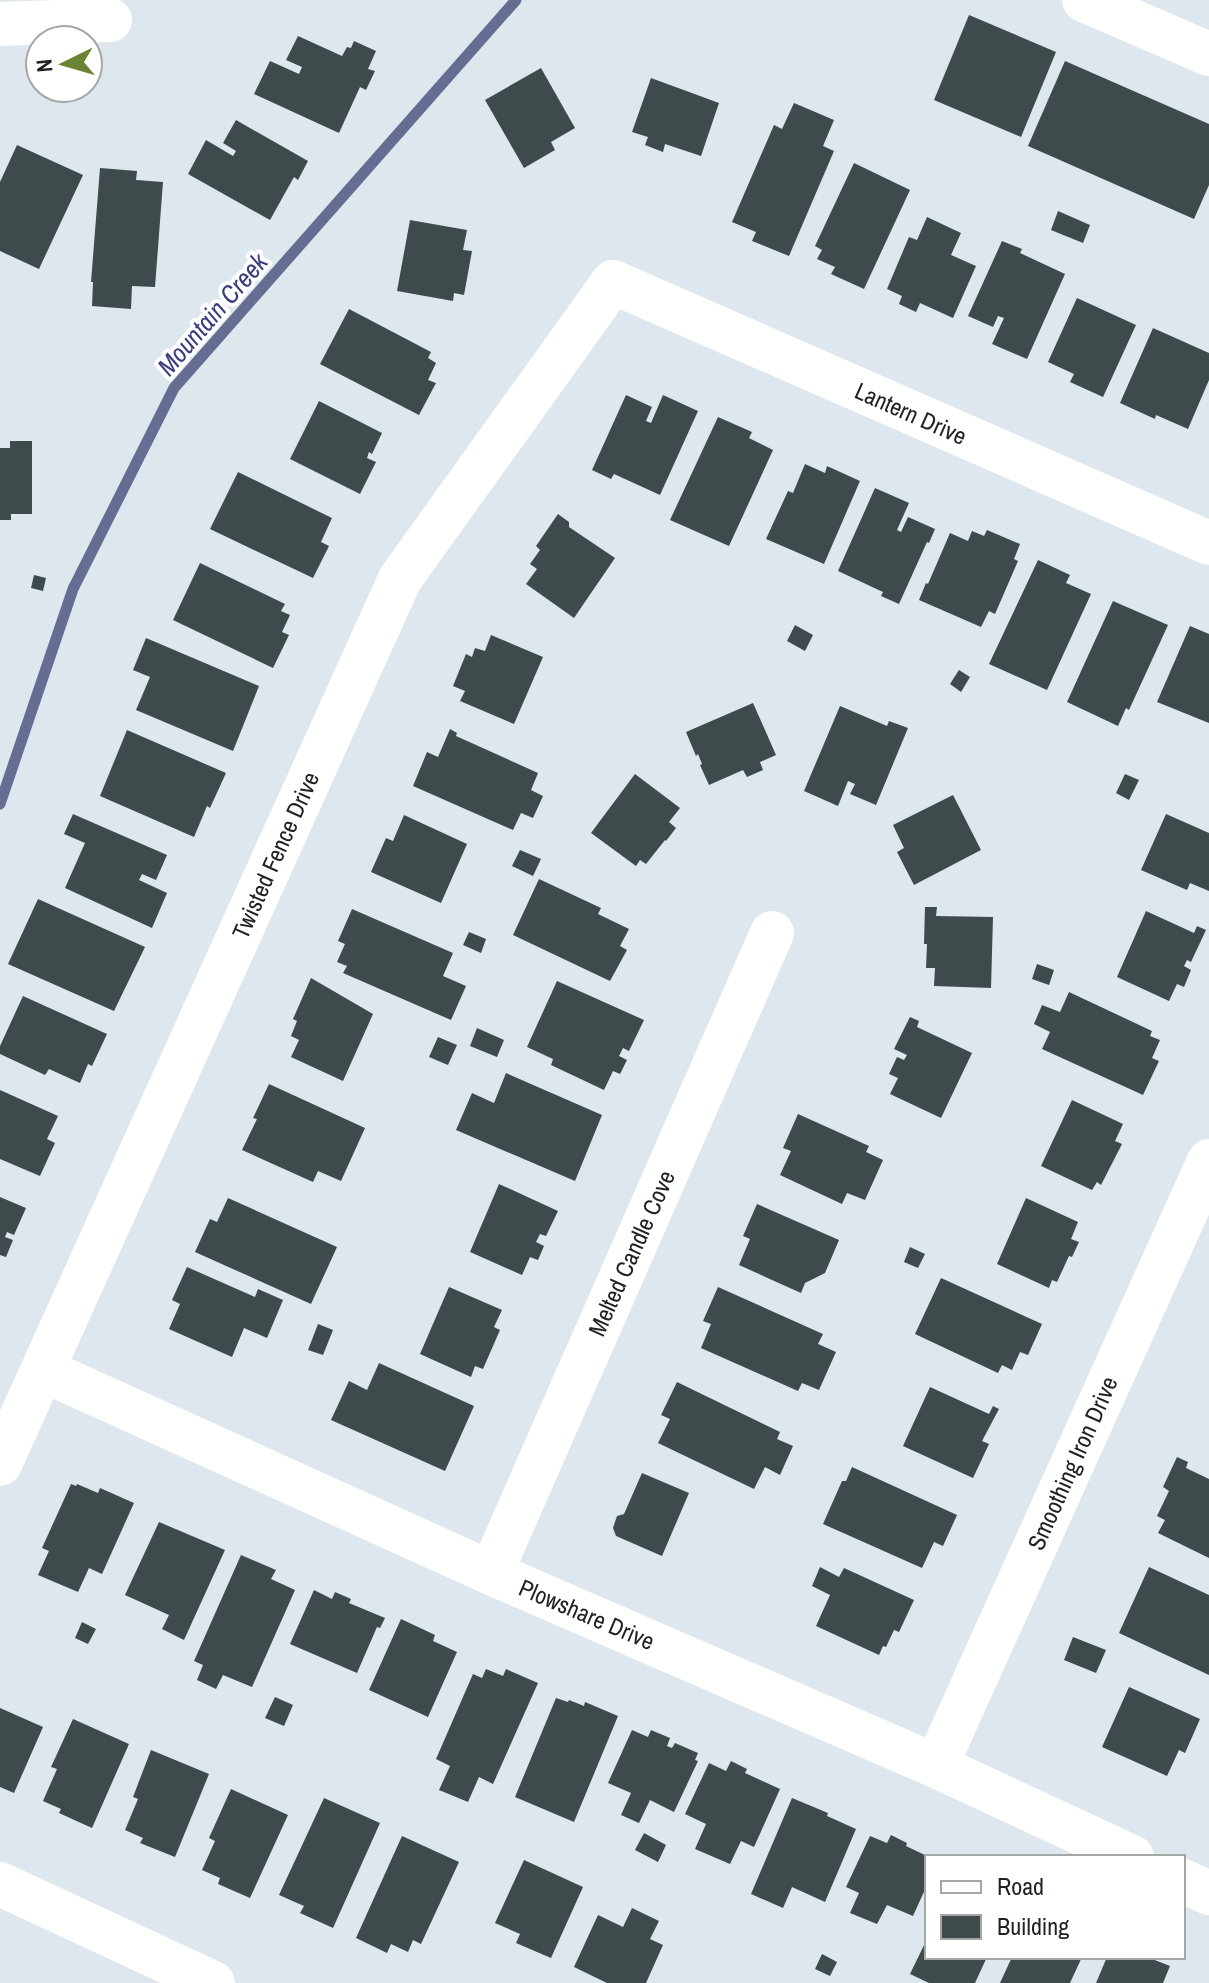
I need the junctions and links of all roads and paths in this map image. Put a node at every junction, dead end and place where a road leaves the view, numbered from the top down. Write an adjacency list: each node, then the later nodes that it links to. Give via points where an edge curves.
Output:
1 (1084, 0): 4 (street)
2 (110, 20): 3 (street)
3 (0, 24)
4 (1209, 54)
5 (613, 282): 6 (street, Lantern Drive); 9 (street, Twisted Fence Drive, via 400,579)
6 (1209, 543)
7 (772, 933): 11 (street, Melted Candle Cove)
8 (1209, 1161): 12 (street, Smoothing Iron Drive)
9 (43, 1370): 10 (street, Twisted Fence Drive); 11 (street, Plowshare Drive)
10 (0, 1464)
11 (491, 1573): 12 (street, Plowshare Drive)
12 (936, 1766): 13 (street, Plowshare Drive)
13 (1128, 1855)
14 (1185, 1882): 16 (street)
15 (0, 1884): 17 (street)
16 (1209, 1893)
17 (213, 1983)

